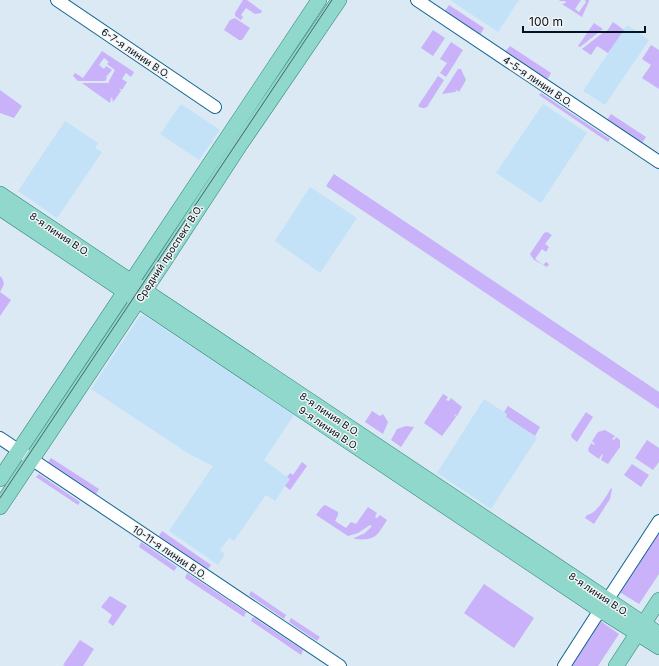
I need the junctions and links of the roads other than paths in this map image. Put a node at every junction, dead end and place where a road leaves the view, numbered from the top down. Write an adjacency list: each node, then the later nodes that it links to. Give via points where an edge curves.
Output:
1 (57, 0): 5 (street, 6-7-я линии В.О.)
2 (319, 0): 9 (main road, Средний проспект В.О.)
3 (338, 0): 10 (main road, Средний проспект В.О.)
4 (417, 0): 6 (street, 4-5-я линии В.О.)
5 (215, 107)
6 (659, 162)
7 (0, 194): 9 (main road, 8-я линия В.О.)
8 (0, 208): 9 (main road)
9 (128, 287): 10 (main road, 8-я линия В.О.); 12 (main road, Средний проспект В.О.)
10 (141, 296): 12 (main road, Средний проспект В.О.); 17 (main road, 8-я линия В.О.)
11 (0, 438): 12 (street, 10-11-я линии В.О.)
12 (25, 455): 13 (main road, Средний проспект В.О.); 14 (main road, Средний проспект В.О.); 20 (street, 10-11-я линии В.О.)
13 (0, 479)
14 (0, 507)
15 (659, 521): 17 (street)
16 (659, 600): 18 (main road)
17 (604, 604): 18 (main road); 21 (street)
18 (649, 629): 19 (main road); 22 (main road); 23 (main road)
19 (659, 647)
20 (340, 666)
21 (564, 666)
22 (616, 666)
23 (627, 666)

